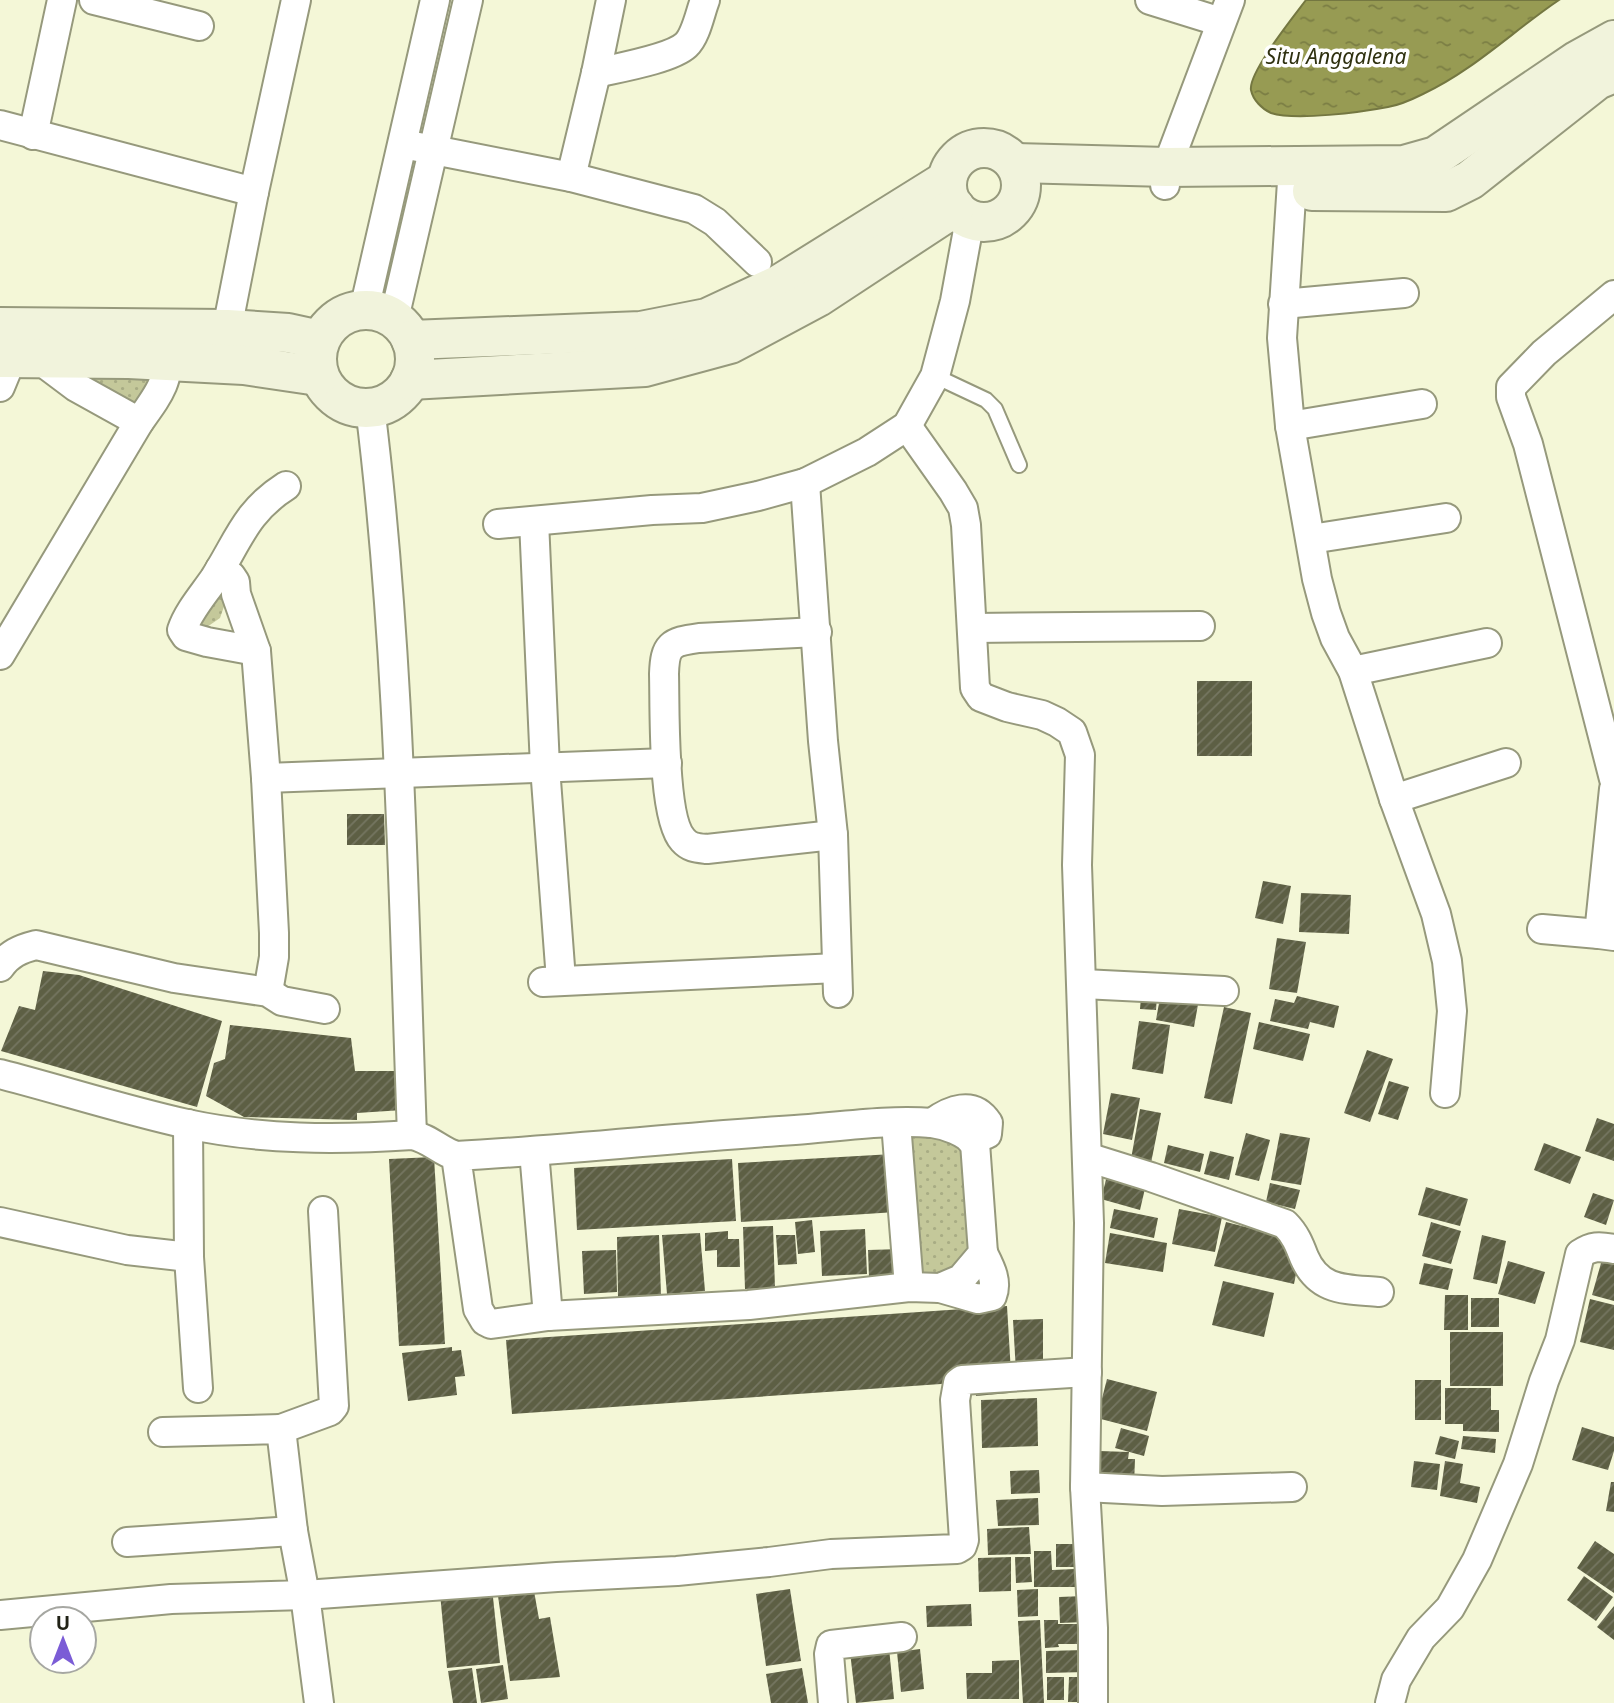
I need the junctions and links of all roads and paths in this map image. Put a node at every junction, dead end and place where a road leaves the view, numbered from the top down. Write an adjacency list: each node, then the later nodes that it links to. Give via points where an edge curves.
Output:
1 (62, 0): 16 (street)
2 (94, 0): 9 (street)
3 (296, 0): 23 (street)
4 (435, 0): 17 (street)
5 (468, 0): 18 (street)
6 (611, 0): 14 (street)
7 (705, 0): 14 (street, via 686,45 661,57)
8 (1150, 0): 10 (street)
9 (153, 7): 11 (street)
10 (1225, 11): 21 (street)
11 (199, 26)
12 (1614, 40): 22 (street, via 1436,156 1404,165)
13 (1614, 72): 22 (street, via 1597,80 1470,180 1446,192)
14 (596, 73): 20 (street)
15 (0, 125): 16 (street)
16 (33, 135): 23 (street)
17 (403, 144): 18 (street); 29 (street)
18 (432, 151): 20 (street); 29 (street)
19 (1018, 172): 21 (street); 24 (street, via 1019,197 1005,216 985,222); 24 (street, via 999,151 973,149 956,161)
20 (571, 177): 25 (street, via 694,209 715,222)
21 (1166, 177): 22 (street)
22 (1292, 178): 28 (street)
23 (254, 192): 30 (street)
24 (957, 202): 29 (street, via 708,318 641,331); 34 (street, via 956,301); 35 (street, via 818,297 730,344 645,367)
25 (757, 262)
26 (1404, 293): 28 (street)
27 (1614, 295): 61 (street, via 1511,387)
28 (1283, 304): 40 (street)
29 (390, 323): 33 (street, via 350,312 327,328); 35 (street, via 414,353)
30 (227, 329): 31 (street); 33 (street, via 288,333)
31 (170, 345): 32 (street); 33 (street, via 244,365); 38 (street, via 166,381)
32 (10, 352): 38 (street)
33 (319, 358): 37 (street, via 333,395 354,406)
34 (934, 376): 39 (street); 41 (lane, via 986,400 995,409)
35 (410, 380): 37 (street, via 392,400)
36 (1422, 404): 40 (street)
37 (370, 407): 59 (street, via 382,502)
38 (139, 422): 54 (street)
39 (906, 426): 42 (street); 50 (street, via 962,508)
40 (1290, 426): 47 (street)
41 (1018, 466)
42 (805, 483): 45 (street, via 702,508); 51 (street)
43 (286, 486): 48 (street, via 259,506)
44 (1446, 518): 47 (street)
45 (534, 522): 46 (street); 58 (street)
46 (498, 524)
47 (1311, 539): 55 (street, via 1326,613)
48 (220, 569): 53 (street, via 235,582); 53 (street, via 182,630 186,636)
49 (1200, 625): 50 (street)
50 (973, 628): 68 (street, via 975,688 981,697 1057,722 1072,732 1077,743)
51 (817, 632): 56 (street, via 699,639 670,646 664,674); 64 (street)
52 (1487, 643): 55 (street)
53 (256, 652): 60 (street)
54 (0, 655)
55 (1353, 671): 63 (street)
56 (667, 764): 58 (street); 64 (street, via 675,828 692,848)
57 (1506, 764): 63 (street)
58 (545, 767): 59 (street); 64 (street, via 552,981 837,981)
59 (398, 773): 60 (street); 76 (street)
60 (266, 778): 70 (street, via 274,933)
61 (1614, 779)
62 (1614, 789): 66 (street)
63 (1394, 799): 73 (street, via 1436,914 1447,961 1452,1011)
64 (832, 835)
65 (1542, 929): 66 (street)
66 (1606, 935)
67 (0, 967): 70 (street, via 14,953 36,945 174,978)
68 (1083, 984): 69 (street); 79 (street)
69 (1224, 991)
70 (268, 992): 71 (street, via 282,1001)
71 (324, 1009)
72 (0, 1074): 74 (street)
73 (1445, 1093)
74 (188, 1124): 76 (street, via 303,1138); 83 (street)
75 (897, 1124): 77 (street); 84 (street); 84 (street, via 947,1127 971,1140 984,1253 961,1279 940,1288)
76 (412, 1135): 78 (street)
77 (534, 1152): 78 (street); 86 (street)
78 (456, 1156): 86 (street, via 481,1316 491,1325)
79 (1087, 1157): 85 (street, via 1285,1224 1294,1232 1317,1278 1330,1285); 87 (street)
80 (323, 1211): 89 (street, via 334,1406)
81 (0, 1222): 83 (street, via 127,1250)
82 (1614, 1249): 101 (street, via 1597,1246 1580,1254 1560,1340 1518,1464 1477,1560 1450,1608 1421,1638 1396,1680)
83 (189, 1257): 88 (street)
84 (909, 1287): 86 (street, via 749,1305)
85 (1379, 1292)
86 (548, 1316)
87 (1087, 1372): 91 (street); 95 (street, via 958,1383 964,1540 957,1549 831,1554 677,1571)
88 (198, 1388)
89 (281, 1429): 90 (street); 93 (street)
90 (163, 1432)
91 (1085, 1487): 92 (street, via 1161,1491); 100 (street)
92 (1292, 1487)
93 (293, 1531): 94 (street); 95 (street)
94 (127, 1542)
95 (305, 1595): 96 (street, via 171,1599); 98 (street)
96 (0, 1615)
97 (902, 1637): 99 (street, via 831,1645)
98 (319, 1703)
99 (833, 1703)
100 (1093, 1703)
101 (1390, 1703)

